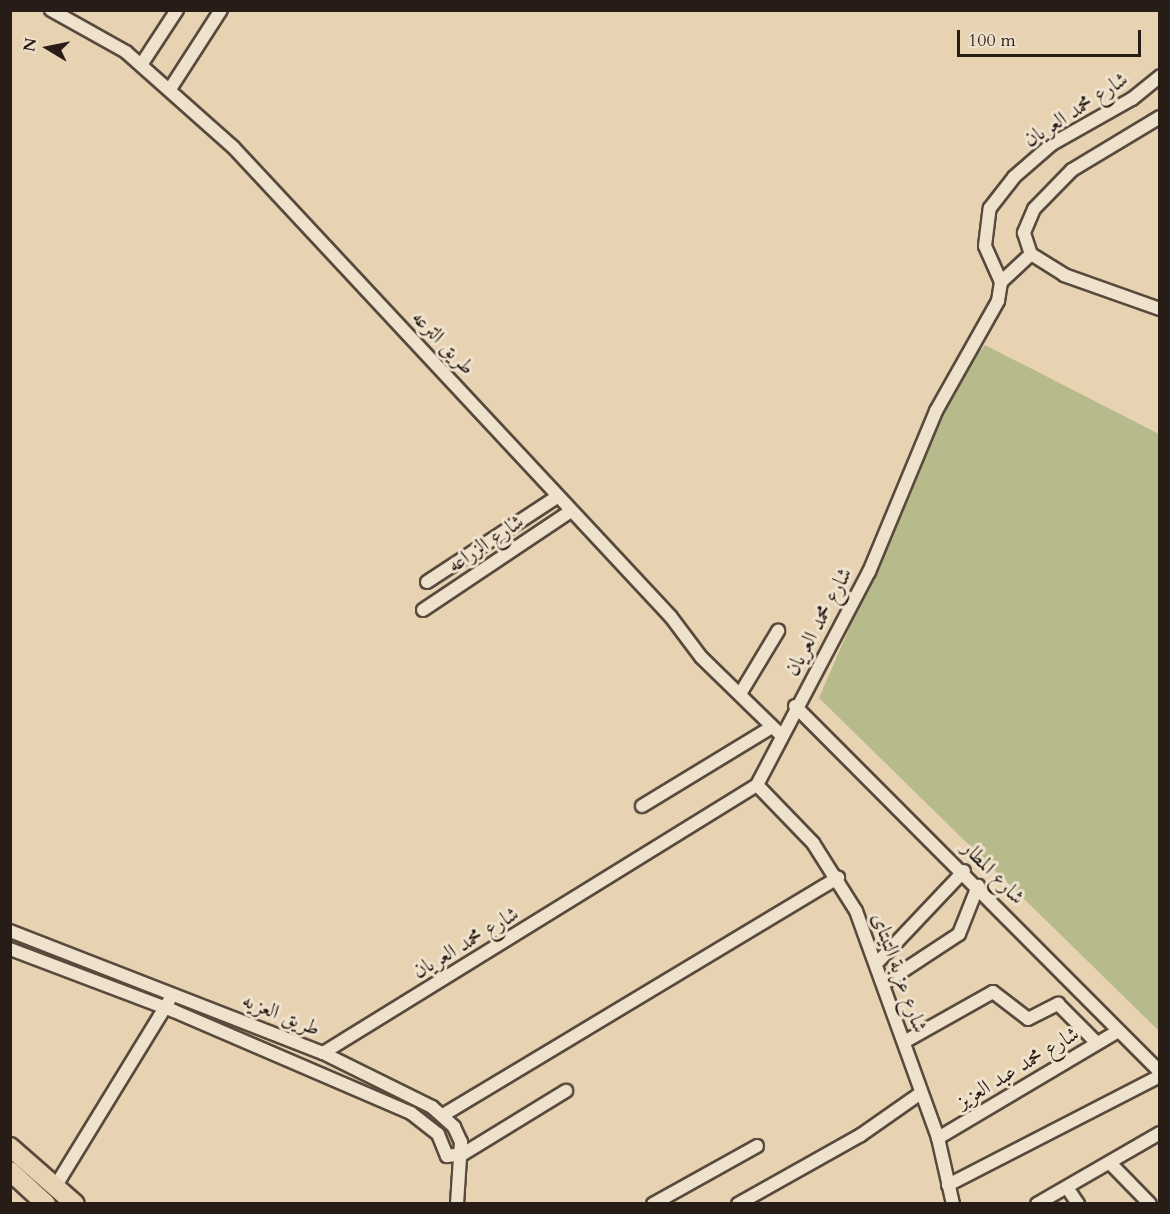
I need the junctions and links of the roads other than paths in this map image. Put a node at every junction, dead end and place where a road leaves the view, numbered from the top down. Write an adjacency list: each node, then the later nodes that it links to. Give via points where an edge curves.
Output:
1 (51, 10): 4 (street, طريق الترعه, via 82,24)
2 (177, 10): 4 (street)
3 (221, 10): 6 (street)
4 (141, 65): 6 (street, طريق الترعه)
5 (1160, 76): 9 (street, شارع محمد العريان, via 1132,99 1052,144 1002,192 984,235)
6 (170, 89): 11 (street, طريق الترعه, via 234,147)
7 (1160, 117): 8 (street, via 1072,170 1046,193 1027,220 1024,233)
8 (1028, 257): 9 (street); 10 (street, via 1082,284)
9 (1003, 280): 17 (street, شارع محمد العريان, via 992,314 928,426 868,572)
10 (1160, 309)
11 (557, 497): 12 (street, طريق الترعه); 13 (street)
12 (571, 511): 14 (street, شارع الزراعه); 16 (street, طريق الترعه)
13 (427, 582)
14 (423, 610)
15 (778, 631): 16 (street)
16 (740, 694): 18 (street, طريق الترعه)
17 (795, 706): 18 (street, شارع محمد العريان); 21 (street, شارع المطار)
18 (776, 731): 19 (street, شارع محمد العريان); 20 (street)
19 (757, 785): 22 (street, شارع عزبة التيتاى, via 813,843); 33 (street, شارع محمد العريان)
20 (642, 806)
21 (964, 871): 23 (street, شارع المطار); 26 (street)
22 (838, 878): 26 (street, شارع عزبة التيتاى); 37 (street)
23 (978, 886): 27 (street, via 960,934); 30 (street, شارع المطار)
24 (10, 931): 28 (street, طريق العزيه)
25 (10, 949): 29 (street, طريق العزيه)
26 (876, 964): 27 (street, شارع عزبة التيتاى)
27 (883, 984): 31 (street, شارع عزبة التيتاى)
28 (173, 993): 29 (street); 33 (street, طريق العزيه)
29 (165, 1007): 42 (street, طريق العزيه, via 411,1113 438,1134 447,1156); 46 (street)
30 (1118, 1031): 32 (street, شارع محمد عبد العزيز); 34 (street, شارع المطار)
31 (904, 1042): 32 (street, via 993,992 1028,1019 1058,1004); 36 (street, شارع عزبة التيتاى)
32 (1097, 1043): 39 (street, شارع محمد عبد العزيز)
33 (323, 1053): 37 (street, طريق العزيه)
34 (1160, 1074): 45 (street)
35 (566, 1090): 42 (street)
36 (921, 1093): 39 (street, شارع عزبة التيتاى); 52 (street, via 861,1135)
37 (443, 1115): 42 (street, via 454,1127)
38 (1158, 1137): 43 (street)
39 (938, 1138): 45 (street, شارع عزبة التيتاى)
40 (757, 1146): 51 (street)
41 (10, 1147): 46 (highway)
42 (463, 1154): 50 (street)
43 (1110, 1163): 47 (street); 56 (street)
44 (10, 1171): 48 (highway)
45 (948, 1185): 53 (street, شارع عزبة التيتاى)
46 (55, 1187): 49 (highway)
47 (1068, 1189): 54 (street); 55 (street)
48 (46, 1203)
49 (75, 1203)
50 (457, 1203)
51 (653, 1203)
52 (738, 1203)
53 (953, 1203)
54 (1037, 1203)
55 (1078, 1203)
56 (1149, 1203)

